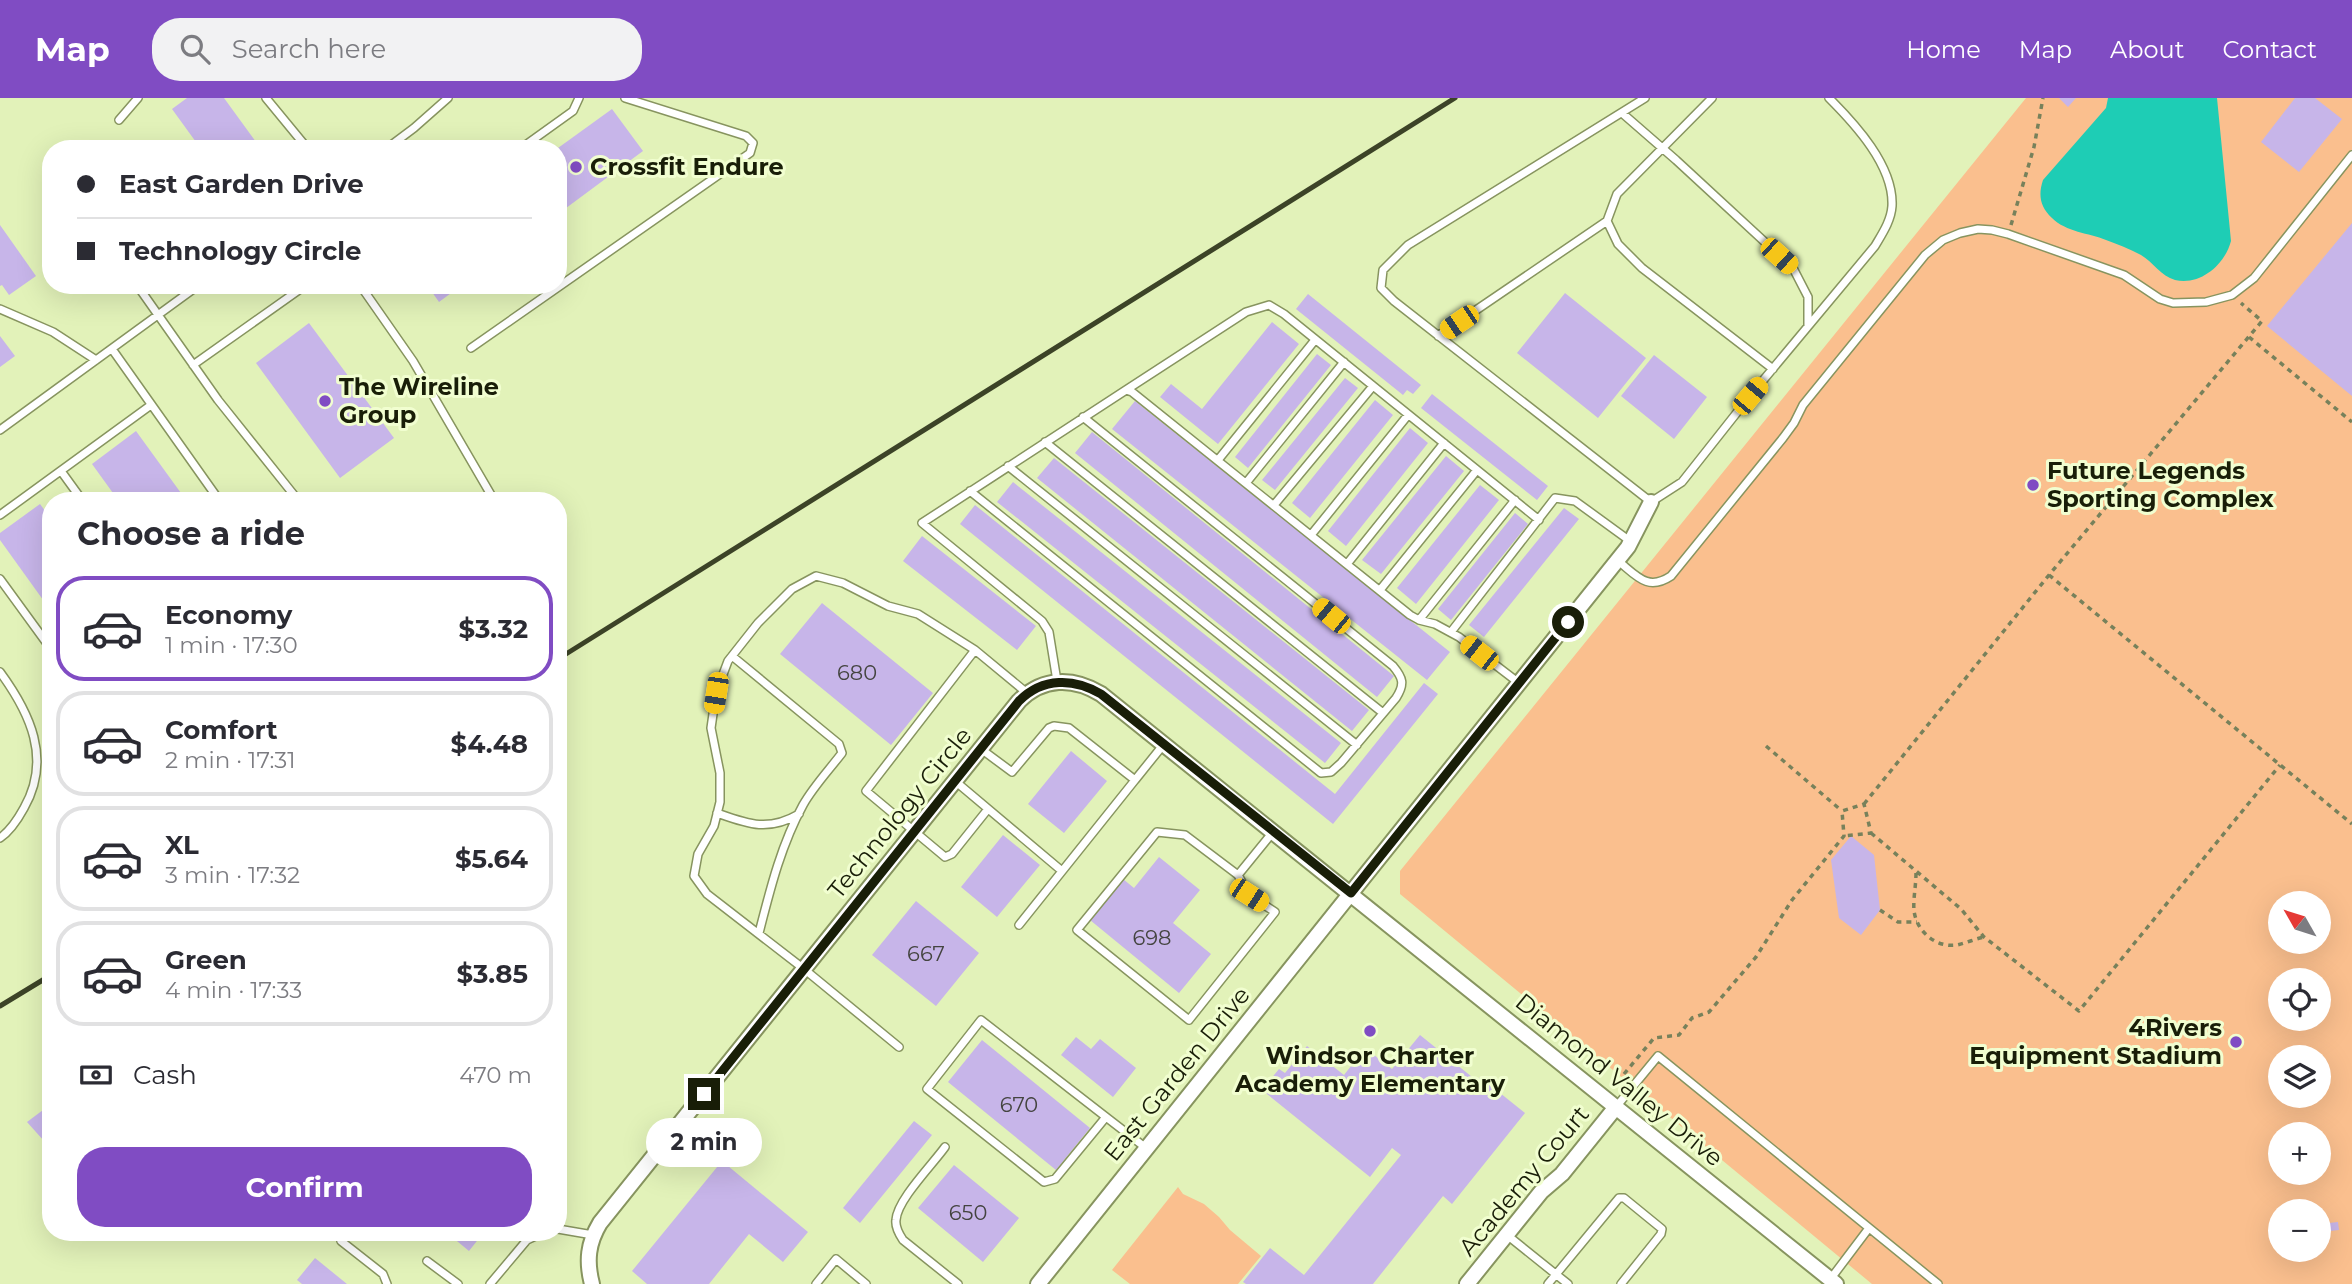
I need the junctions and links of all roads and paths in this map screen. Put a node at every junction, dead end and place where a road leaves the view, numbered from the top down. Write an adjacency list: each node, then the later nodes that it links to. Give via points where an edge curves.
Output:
1 (138, 98): 11 (lane)
2 (266, 98): 12 (lane)
3 (448, 98): 13 (lane)
4 (579, 98): 14 (lane, via 573,111)
5 (625, 98): 19 (lane, via 746,136 753,143 751,153)
6 (1645, 98): 10 (lane)
7 (1712, 98): 15 (lane)
8 (1829, 98): 28 (lane, via 1875,152 1888,179 1892,205 1875,246)
9 (2043, 98): 18 (path)
10 (1622, 113): 15 (lane); 29 (lane, via 1408,245 1383,270 1381,288)
11 (119, 120)
12 (301, 140)
13 (398, 140)
14 (533, 140)
15 (1663, 148): 17 (lane, via 1617,194); 28 (lane, via 1793,268 1808,296)
16 (2352, 155): 25 (lane, via 2254,278)
17 (1607, 221): 29 (lane); 37 (lane, via 1618,244 1642,268)
18 (2008, 234): 25 (lane, via 2124,275 2173,303); 64 (lane, via 1978,229 1960,233 1925,255 1671,576 1650,583)
19 (567, 281)
20 (144, 294): 27 (lane)
21 (187, 294): 27 (lane)
22 (293, 294): 36 (lane)
23 (366, 294): 56 (lane, via 413,361)
24 (549, 294): 32 (lane)
25 (2232, 295): 30 (path, via 2262,321)
26 (0, 309): 34 (lane, via 53,331)
27 (159, 314): 33 (lane); 36 (lane)
28 (1808, 326): 37 (lane)
29 (1438, 336): 58 (lane)
30 (2249, 337): 43 (path); 66 (path)
31 (1315, 340): 35 (lane); 39 (lane, via 1269,305 1246,312); 47 (lane)
32 (471, 348)
33 (112, 349): 34 (lane); 40 (lane)
34 (96, 360): 44 (lane)
35 (1344, 362): 38 (lane); 51 (lane)
36 (193, 365): 55 (lane)
37 (1773, 369): 58 (lane, via 1682,482)
38 (1373, 386): 41 (lane); 59 (lane)
39 (1126, 390): 42 (lane); 47 (lane)
40 (151, 405): 50 (lane); 54 (lane)
41 (1408, 415): 46 (lane); 62 (lane)
42 (1083, 417): 45 (lane); 78 (lane, via 1392,666 1402,677 1403,688)
43 (2352, 422)
44 (0, 430)
45 (1045, 442): 48 (lane); 78 (lane)
46 (1444, 443): 49 (lane); 65 (lane)
47 (1218, 460): 51 (lane)
48 (1009, 466): 52 (lane); 80 (lane)
49 (1477, 470): 57 (lane); 68 (lane)
50 (61, 471): 53 (lane); 60 (lane)
51 (1246, 483): 59 (lane)
52 (970, 491): 75 (lane, via 922,523 1048,627); 80 (lane, via 1321,773 1331,772)
53 (76, 492)
54 (213, 492)
55 (292, 492)
56 (489, 492)
57 (1515, 500): 61 (lane); 69 (lane)
58 (1651, 502): 63 (street, East Garden Drive)
59 (1274, 505): 62 (lane)
60 (0, 515)
61 (1539, 520): 63 (lane, via 1555,498 1562,498 1575,501); 70 (lane)
62 (1311, 535): 65 (lane)
63 (1631, 541): 64 (street, East Garden Drive)
64 (1617, 560): 76 (street, East Garden Drive)
65 (1347, 564): 68 (lane)
66 (2049, 575): 83 (path); 86 (path)
67 (0, 579): 71 (lane)
68 (1380, 590): 69 (lane)
69 (1419, 620): 70 (lane)
70 (1451, 632): 76 (lane)
71 (42, 637)
72 (975, 650): 73 (lane, via 918,614 816,576 792,589); 77 (lane); 92 (lane, via 866,791)
73 (732, 656): 89 (lane, via 716,693 711,728 720,773); 90 (lane, via 839,744 842,753)
74 (0, 672): 96 (lane, via 26,710 38,771 32,795)
75 (1057, 681): 77 (street, Technology Circle); 79 (street, via 1089,687)
76 (1519, 683): 100 (street, East Garden Drive)
77 (1027, 693): 82 (street, Technology Circle)
78 (1383, 713): 80 (lane)
79 (1164, 744): 84 (lane); 93 (street)
80 (1357, 745)
81 (1766, 746): 88 (path)
82 (981, 749): 84 (lane, via 1012,772 1049,728 1061,726); 85 (street, Technology Circle)
83 (2280, 765): 91 (path); 105 (path, via 2079,1011)
84 (1135, 780): 97 (lane)
85 (954, 781): 87 (lane); 92 (street, Technology Circle)
86 (1864, 804): 88 (path); 94 (path)
87 (988, 809): 92 (lane, via 948,857); 97 (lane)
88 (1842, 811): 95 (path)
89 (717, 813): 90 (lane, via 751,825 786,821); 104 (lane, via 698,854 694,876 707,894)
90 (799, 814): 104 (lane, via 770,887)
91 (2352, 824)
92 (915, 831): 106 (street, Technology Circle)
93 (1273, 831): 99 (lane); 100 (street)
94 (1871, 834): 95 (path); 98 (path)
95 (1844, 836): 108 (path, via 1792,900 1756,957 1709,1012 1692,1018 1678,1035 1654,1038)
96 (0, 838)
97 (1062, 871): 103 (lane)
98 (1916, 872): 102 (path); 105 (path, via 1961,909)
99 (1238, 875): 99 (lane, via 1185,835 1157,832 1077,930 1189,1020 1275,912 1249,895)
100 (1351, 893): 109 (street, Diamond Valley Drive); 112 (street, East Garden Drive)
101 (1880, 910): 102 (path, via 1898,922)
102 (1917, 922): 105 (path, via 1933,941 1946,945)
103 (1019, 925)
104 (759, 933): 106 (lane)
105 (1984, 937)
106 (804, 968): 107 (lane); 116 (street, Technology Circle)
107 (899, 1047)
108 (1624, 1074)
109 (1616, 1107): 113 (lane, via 1658,1056); 115 (street, Academy Court); 122 (street, Diamond Valley Drive)
110 (1106, 1117): 110 (lane, via 1055,1179 1044,1182 927,1089 981,1020); 112 (lane)
111 (945, 1147): 129 (lane, via 900,1206 896,1220 903,1240)
112 (1146, 1149): 130 (street, East Garden Drive)
113 (1869, 1228): 122 (lane); 134 (lane)
114 (567, 1231): 116 (lane)
115 (1506, 1234): 120 (lane); 121 (street, Academy Court)
116 (593, 1235): 126 (street, Technology Circle, via 588,1253)
117 (341, 1241): 123 (lane, via 383,1274)
118 (526, 1241): 125 (lane)
119 (428, 1261): 124 (lane)
120 (1556, 1274): 131 (lane); 132 (lane); 133 (lane, via 1619,1198 1624,1198 1662,1229)
121 (1472, 1282)
122 (1831, 1282)
123 (387, 1284)
124 (458, 1284)
125 (491, 1284)
126 (592, 1284)
127 (816, 1284): 128 (lane, via 836,1259)
128 (866, 1284)
129 (958, 1284)
130 (1038, 1284)
131 (1548, 1284)
132 (1568, 1284)
133 (1621, 1284)
134 (1938, 1284)

